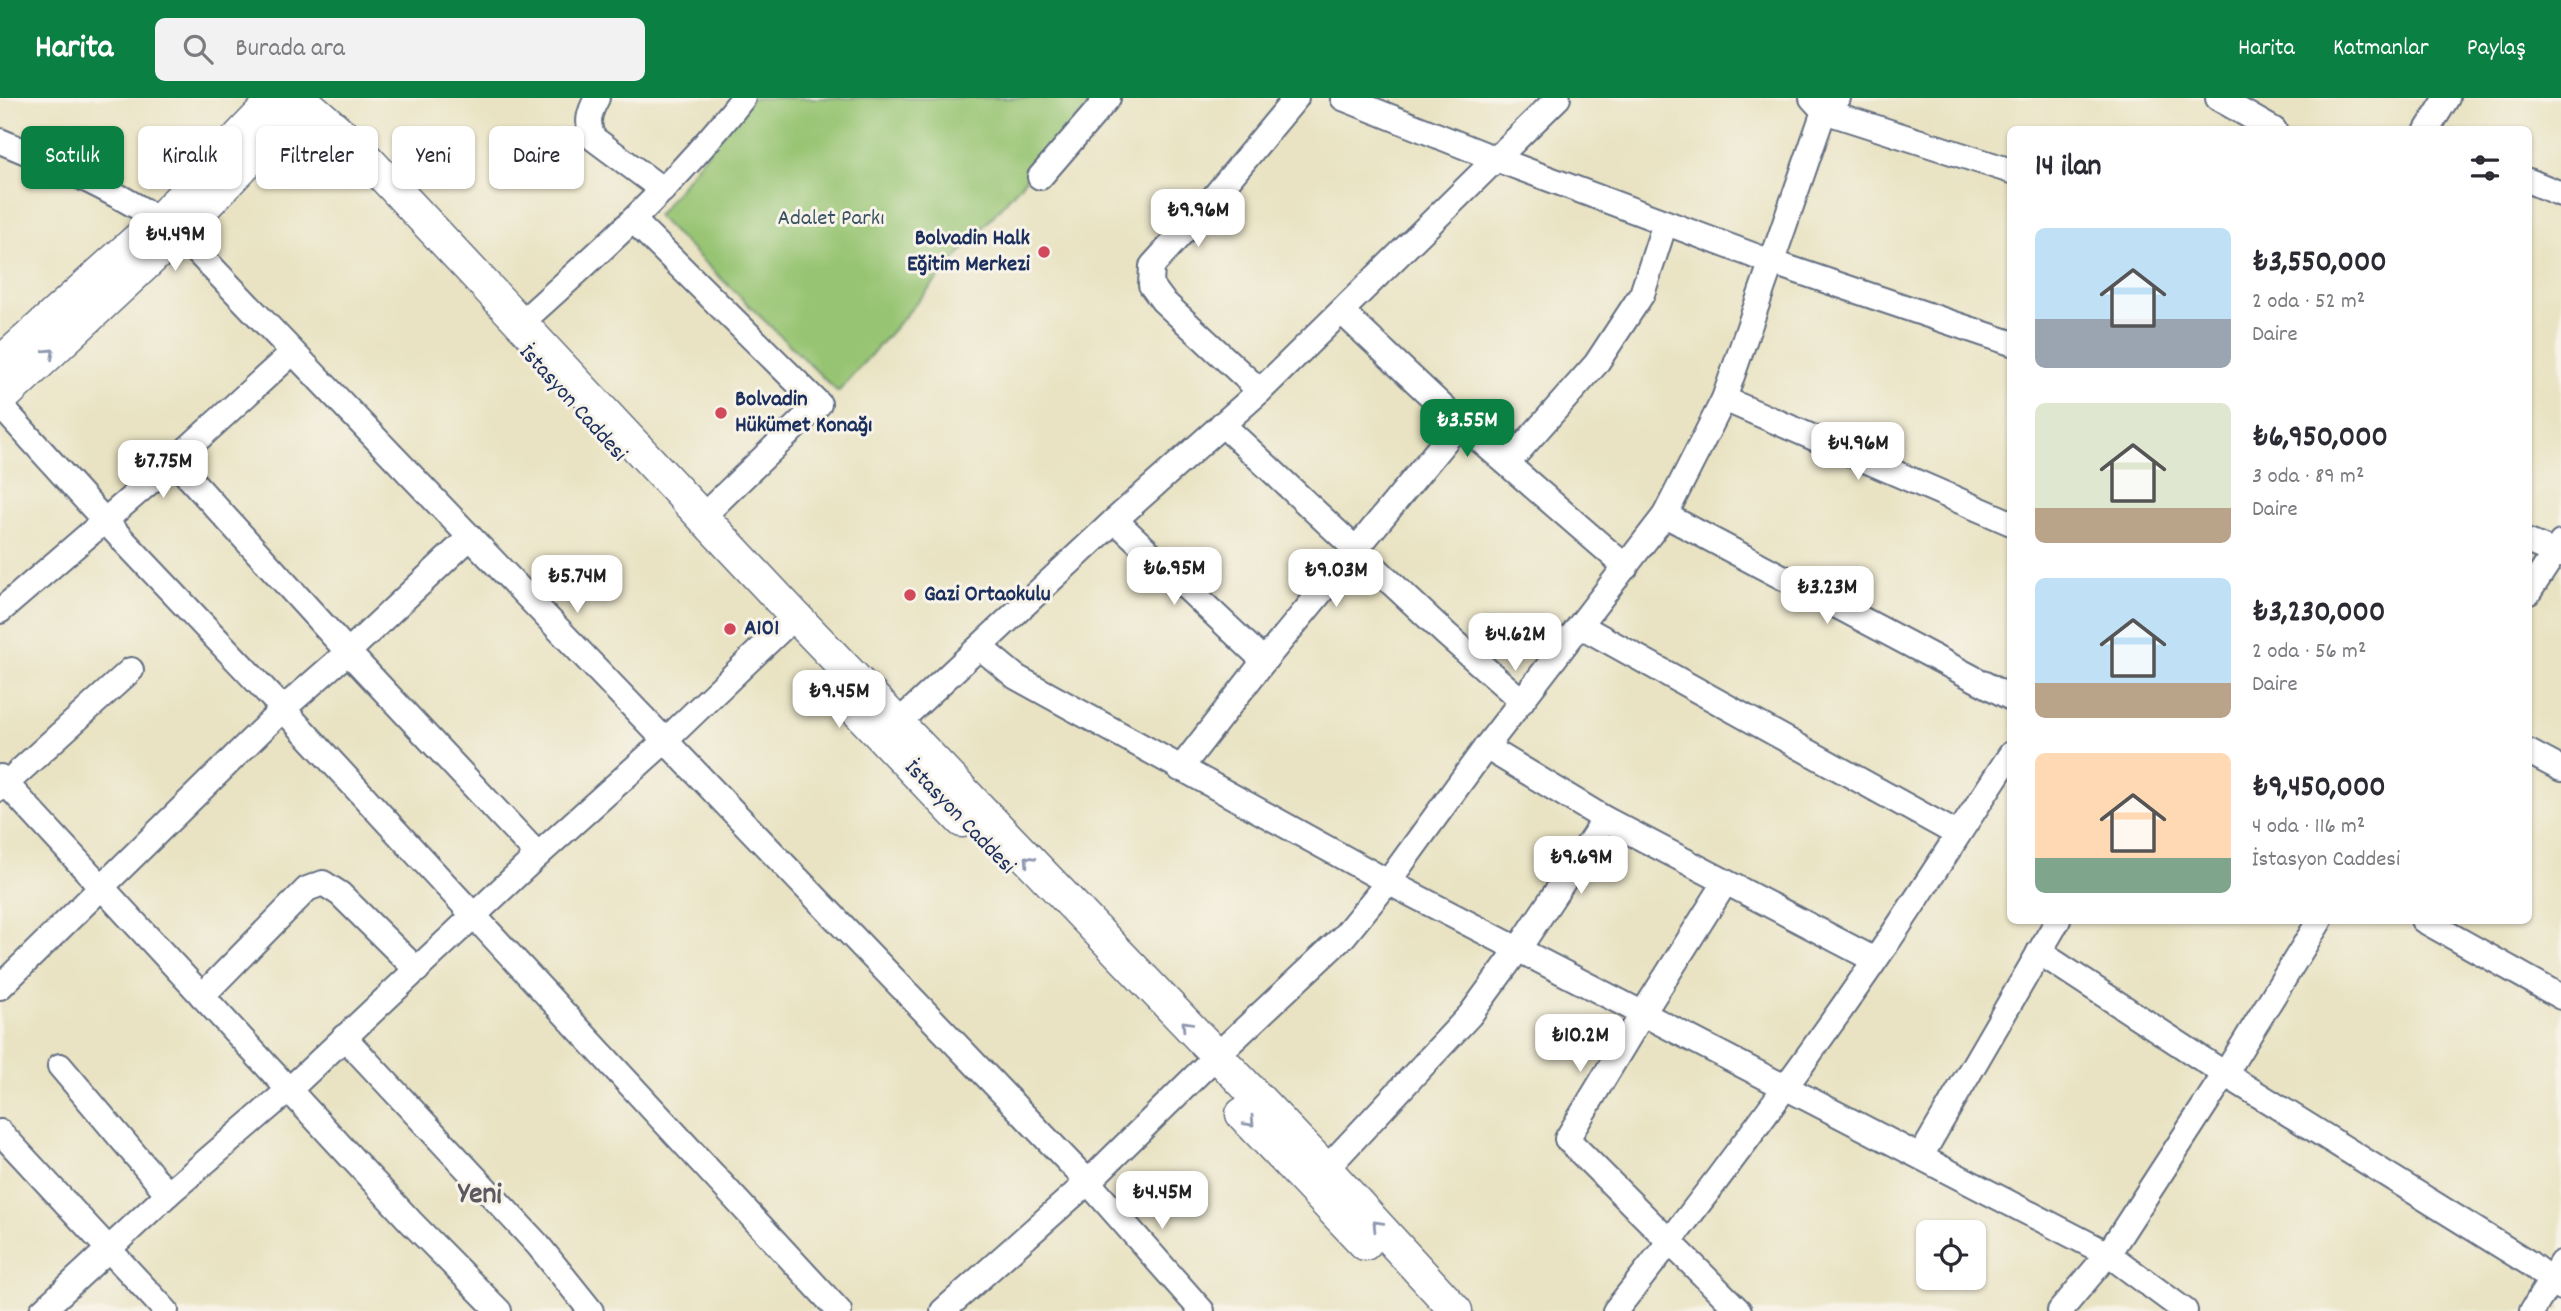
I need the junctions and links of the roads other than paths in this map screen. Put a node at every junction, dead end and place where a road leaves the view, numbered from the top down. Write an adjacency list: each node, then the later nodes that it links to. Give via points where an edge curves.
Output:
1 (597, 98): 18 (street, via 589,114 593,138)
2 (743, 98): 18 (street)
3 (1108, 98): 16 (street)
4 (1296, 98): 29 (street, via 1152,266 1151,285 1163,301)
5 (1343, 98): 14 (street)
6 (1558, 98): 14 (street)
7 (2218, 98): 11 (street)
8 (2447, 98): 12 (street)
9 (298, 99): 22 (main road); 25 (main road, via 352,143); 48 (main road, İstasyon Caddesi, via 341,151)
10 (1825, 102): 15 (street); 23 (street)
11 (2267, 126)
12 (2430, 126)
13 (3, 148): 22 (street, via 54,164)
14 (1496, 159): 21 (street); 24 (street)
15 (2007, 170)
16 (1040, 177)
17 (2532, 182): 19 (street)
18 (663, 190): 20 (street)
19 (2561, 194)
20 (634, 220): 25 (street); 37 (street, via 819,404)
21 (1665, 223): 23 (street); 35 (street, via 1636,304 1596,364)
22 (169, 226): 27 (street); 28 (main road); 31 (main road, one-way to 22)
23 (1771, 262): 26 (street); 30 (street)
24 (1342, 312): 29 (street); 32 (street)
25 (521, 323): 37 (main road)
26 (2007, 342)
27 (292, 353): 34 (street); 41 (street)
28 (0, 363)
29 (1260, 391): 33 (street)
30 (1724, 399): 36 (street); 40 (street)
31 (0, 402): 38 (street)
32 (1460, 423): 35 (street); 43 (street)
33 (1222, 424): 39 (street); 43 (street)
34 (174, 461): 38 (street); 51 (street)
35 (1508, 463): 45 (street)
36 (1665, 515): 45 (street); 54 (street)
37 (702, 517): 48 (main road)
38 (104, 520): 47 (street); 56 (street)
39 (1115, 520): 50 (street); 52 (street)
40 (2007, 521)
41 (470, 537): 51 (street); 58 (street)
42 (2532, 543): 44 (street)
43 (1356, 548): 52 (street); 55 (street)
44 (2559, 550): 46 (street)
45 (1626, 567): 49 (street)
46 (2532, 588)
47 (0, 611)
48 (787, 623): 57 (main road); 58 (street); 84 (main road, İstasyon Caddesi)
49 (1581, 626): 55 (street); 66 (street)
50 (981, 648): 57 (street); 62 (street, via 1016,677)
51 (348, 652): 56 (street); 67 (street)
52 (1264, 661): 62 (street)
53 (131, 670): 64 (street)
54 (2007, 696)
55 (1522, 701): 59 (street)
56 (283, 709): 70 (street); 71 (street)
57 (899, 722): 84 (main road, one-way to 57)
58 (666, 740): 67 (street); 92 (street)
59 (1486, 747): 65 (street); 68 (street)
60 (2532, 754): 63 (street)
61 (2007, 760): 66 (street)
62 (1180, 769): 68 (street)
63 (2561, 769)
64 (2, 783): 70 (street)
65 (1605, 819): 69 (street); 75 (street)
66 (1957, 835): 77 (street)
67 (538, 855): 71 (street)
68 (1388, 882): 75 (street); 84 (street, via 1344,936)
69 (1725, 883): 77 (street); 82 (street)
70 (102, 886): 79 (street); 80 (street)
71 (473, 917): 78 (street); 102 (street)
72 (2055, 924): 76 (street)
73 (2318, 924): 86 (street)
74 (2430, 924): 81 (street)
75 (1519, 948): 82 (street); 91 (street, via 1470,1015)
76 (2039, 952): 86 (street); 90 (street)
77 (1875, 960): 87 (street)
78 (417, 970): 80 (street, via 323,883 307,889); 83 (street)
79 (0, 987)
80 (202, 996): 88 (street)
81 (2561, 997)
82 (1643, 1013): 87 (street); 94 (street, via 1567,1139)
83 (344, 1037): 88 (street); 101 (street, via 538,1245)
84 (1208, 1063): 91 (main road); 92 (street); 105 (main road, İstasyon Caddesi, one-way to 105)
85 (60, 1066): 93 (street)
86 (2225, 1074): 96 (street); 97 (street)
87 (1784, 1086): 90 (street); 94 (street)
88 (290, 1089): 93 (street); 100 (street)
89 (0, 1132): 95 (street)
90 (1921, 1157): 96 (street)
91 (1326, 1169): 106 (main road, one-way to 91)
92 (1088, 1182): 103 (street); 104 (street)
93 (168, 1195): 95 (street)
94 (1671, 1241): 107 (street); 108 (street)
95 (110, 1250): 98 (street); 99 (street)
96 (2108, 1254): 109 (street); 110 (street)
97 (2557, 1277): 111 (street)
98 (42, 1311)
99 (166, 1311)
100 (499, 1311)
101 (591, 1311)
102 (839, 1311)
103 (943, 1311)
104 (1202, 1311)
105 (1429, 1311)
106 (1456, 1311)
107 (1615, 1311)
108 (1739, 1311)
109 (2060, 1311)
110 (2185, 1311)
111 (2532, 1311)

